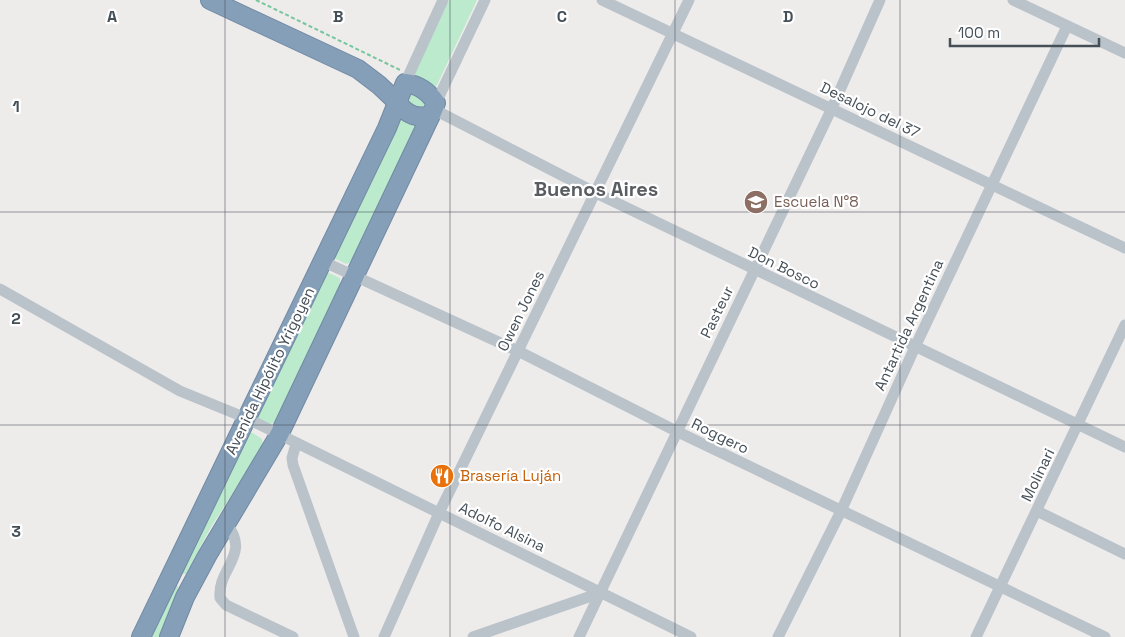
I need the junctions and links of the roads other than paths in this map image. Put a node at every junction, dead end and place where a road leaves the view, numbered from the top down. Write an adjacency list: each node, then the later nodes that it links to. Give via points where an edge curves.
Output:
1 (210, 0): 11 (highway)
2 (443, 0): 12 (street)
3 (485, 0): 15 (street)
4 (602, 0): 9 (street, Desalojo del 37)
5 (689, 0): 9 (street, Owen Jones)
6 (880, 0): 14 (street, Pasteur)
7 (1013, 0): 8 (street)
8 (1067, 26): 10 (street); 16 (street, Antartida Argentina)
9 (673, 33): 14 (street, Desalojo del 37); 17 (street, Owen Jones)
10 (1125, 52)
11 (358, 69): 12 (highway); 13 (highway)
12 (406, 81): 13 (highway); 15 (highway, via 430,93)
13 (398, 103): 15 (highway, via 420,118); 19 (highway, Avenida Hipólito Yrigoyen)
14 (832, 108): 16 (street, Desalojo del 37); 20 (street, Pasteur)
15 (433, 109): 17 (street, Don Bosco); 21 (highway)
16 (992, 186): 18 (street, Desalojo del 37); 24 (street, Antartida Argentina)
17 (596, 193): 20 (street, Don Bosco); 25 (street, Owen Jones)
18 (1125, 248)
19 (322, 261): 21 (street, Roggero); 26 (highway, Avenida Hipólito Yrigoyen)
20 (755, 270): 24 (street, Don Bosco); 28 (street, Pasteur)
21 (353, 276): 25 (street, Roggero); 29 (highway)
22 (0, 289): 26 (street, Adolfo Alsina, via 180,391)
23 (1125, 325): 27 (street, Molinari)
24 (914, 347): 27 (street, Don Bosco); 32 (street, Antartida Argentina)
25 (518, 352): 28 (street, Roggero); 34 (street, Owen Jones)
26 (246, 418): 29 (street, Adolfo Alsina); 37 (highway, Avenida Hipólito Yrigoyen)
27 (1079, 425): 31 (street, Don Bosco); 33 (street, Molinari)
28 (676, 431): 32 (street, Roggero); 40 (street, Pasteur)
29 (278, 435): 30 (street, Adolfo Alsina); 35 (highway)
30 (296, 444): 34 (street, Adolfo Alsina); 44 (street, via 293,464)
31 (1125, 447)
32 (841, 510): 39 (street, Roggero); 49 (street, Antartida Argentina)
33 (1037, 511): 36 (street); 39 (street, Molinari)
34 (439, 512): 40 (street, Adolfo Alsina); 45 (street, Owen Jones)
35 (226, 523): 38 (highway); 43 (street, via 232,530 236,546 234,559 220,586 220,598 226,605)
36 (1125, 554)
37 (173, 572): 38 (highway); 41 (highway, Avenida Hipólito Yrigoyen)
38 (192, 584): 42 (highway)
39 (999, 587): 50 (street, Molinari); 51 (street, Roggero)
40 (600, 593): 46 (street); 47 (street, Pasteur); 48 (street, Adolfo Alsina)
41 (141, 637)
42 (168, 637)
43 (293, 637)
44 (354, 637)
45 (384, 637)
46 (473, 637)
47 (579, 637)
48 (691, 637)
49 (778, 637)
50 (976, 637)
51 (1105, 637)

